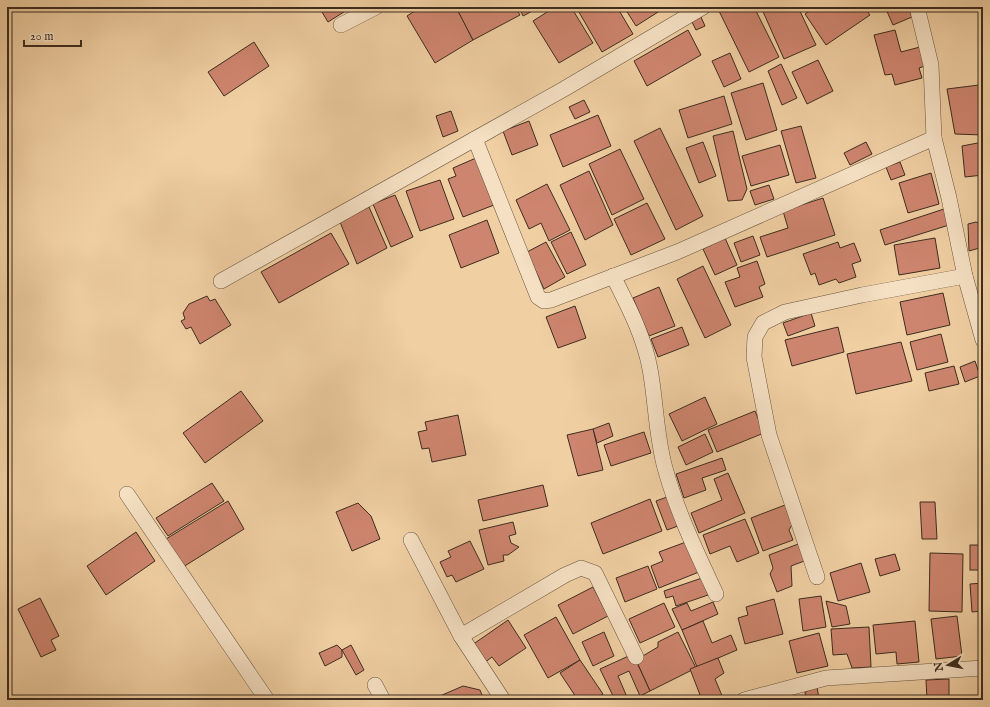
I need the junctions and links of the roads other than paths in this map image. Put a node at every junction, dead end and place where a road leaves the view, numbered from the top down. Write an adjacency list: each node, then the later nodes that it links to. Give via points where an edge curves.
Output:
1 (376, 7): 4 (street)
2 (703, 7): 6 (street)
3 (918, 7): 5 (street, via 931,65)
4 (341, 25)
5 (934, 138): 7 (street, via 677,252); 8 (street)
6 (475, 139): 7 (street, via 538,298 544,301 551,300); 9 (street)
7 (613, 276): 14 (street, via 638,328 650,368 656,424 665,468 683,521)
8 (965, 276): 10 (street); 13 (street, via 785,312 763,323 755,337 754,357 769,435)
9 (221, 281)
10 (983, 340)
11 (127, 494): 19 (street)
12 (411, 540): 15 (street)
13 (817, 577)
14 (716, 594)
15 (461, 636): 16 (street, via 581,568 595,573); 21 (street)
16 (636, 657)
17 (983, 668): 22 (street, via 826,678)
18 (375, 685): 20 (street)
19 (267, 700)
20 (383, 700)
21 (504, 700)
22 (744, 700)

